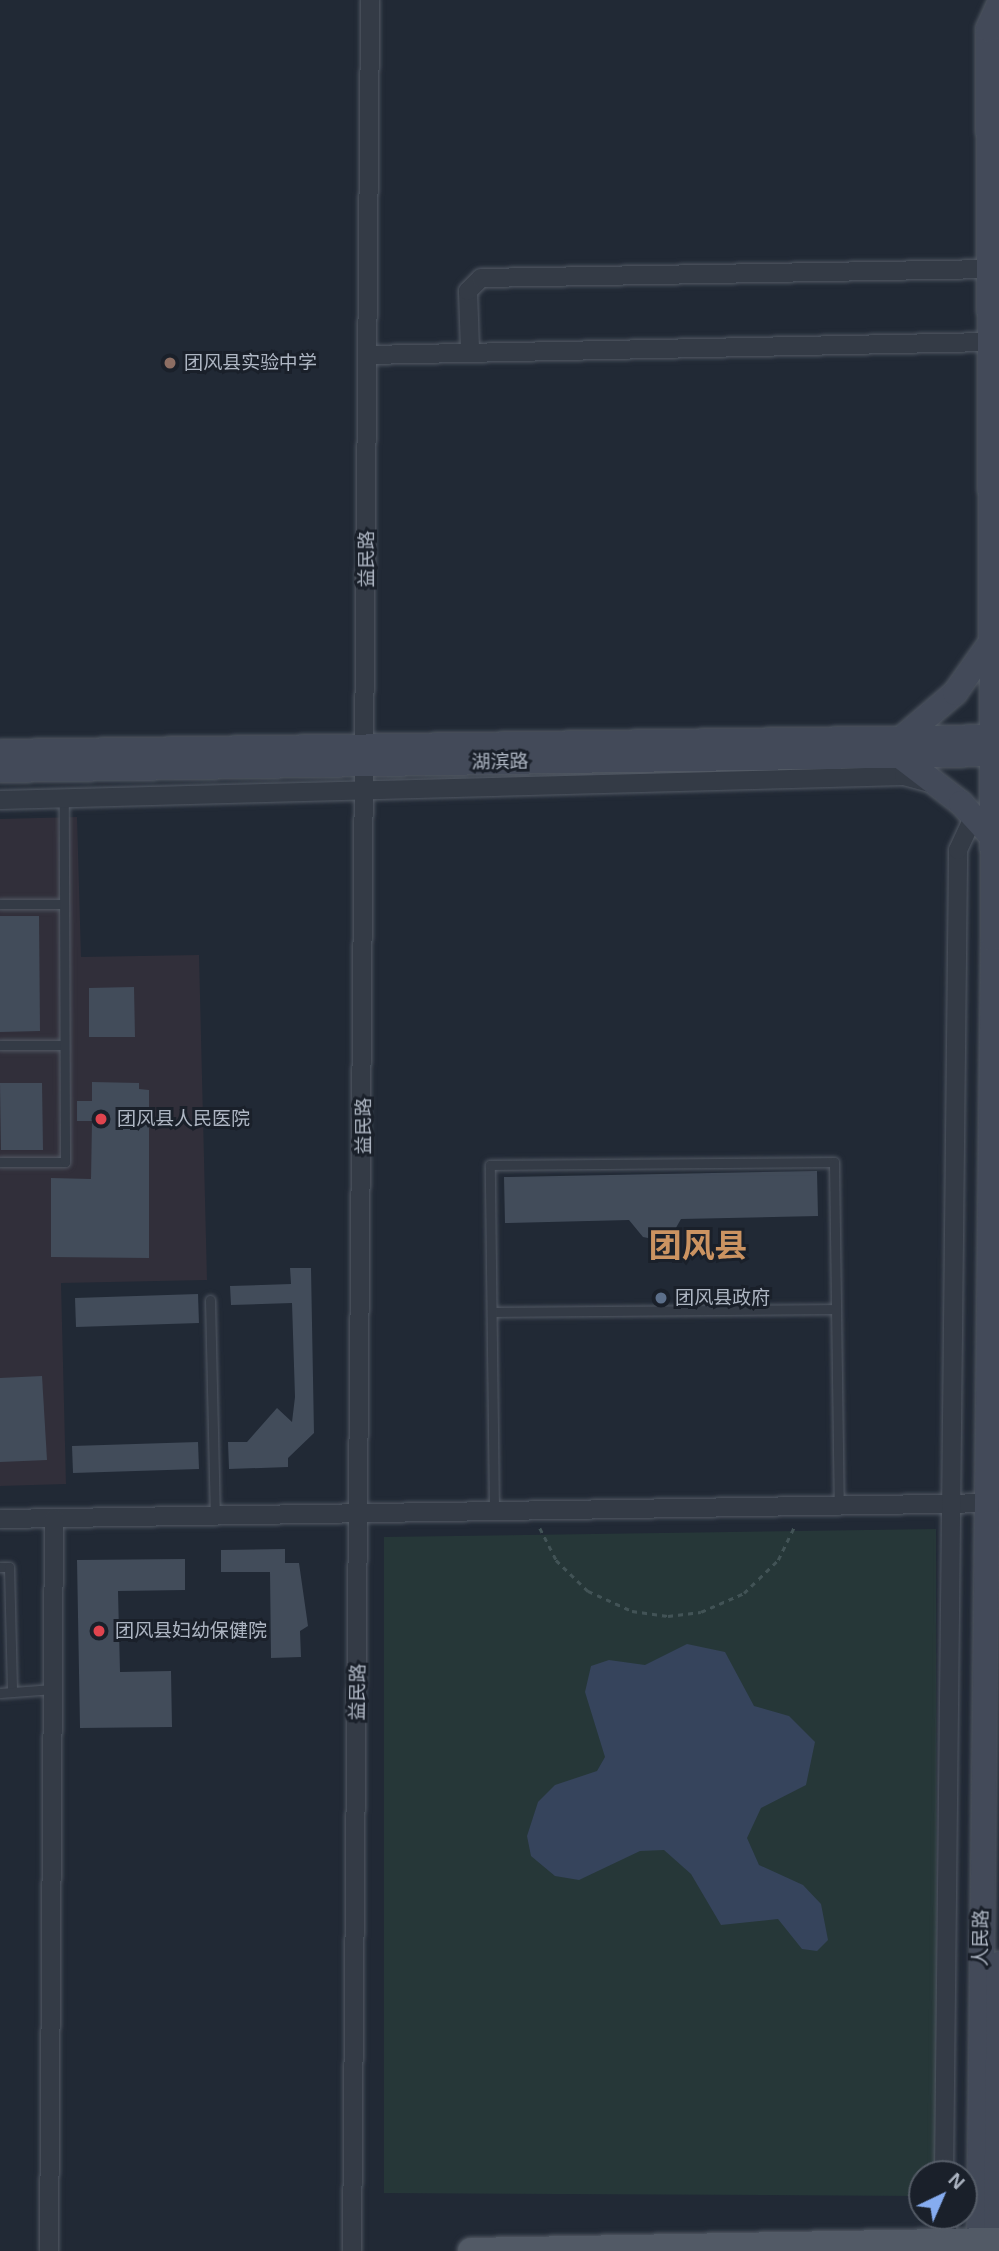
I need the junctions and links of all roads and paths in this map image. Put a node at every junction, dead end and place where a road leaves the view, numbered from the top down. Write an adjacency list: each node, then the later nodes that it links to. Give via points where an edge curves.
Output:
1 (370, 0): 6 (street, 益民路)
2 (999, 4): 3 (street, 人民路, via 988,29)
3 (990, 269): 4 (street, 人民路); 5 (street, via 481,278 468,290)
4 (990, 342): 5 (street); 7 (street, 人民路)
5 (470, 349): 6 (street)
6 (368, 355): 11 (street, 益民路)
7 (991, 641): 8 (street, 人民路); 9 (street, via 955,693)
8 (996, 746): 9 (street, 湖滨路); 18 (street, 人民路)
9 (901, 748): 11 (street, 湖滨路); 13 (street)
10 (0, 752): 11 (street, 湖滨路)
11 (366, 755): 12 (street, 湖滨路); 14 (street, 益民路)
12 (0, 769)
13 (941, 785): 14 (street, via 904,776); 17 (street)
14 (366, 791): 15 (street); 33 (street, 益民路)
15 (64, 799): 16 (street); 20 (lane)
16 (0, 800)
17 (974, 816): 18 (street); 28 (street, via 958,850)
18 (992, 838): 27 (street, 人民路)
19 (0, 904): 20 (lane)
20 (64, 904): 22 (lane)
21 (0, 1045): 22 (lane)
22 (64, 1045): 23 (lane, via 65,1162)
23 (0, 1162)
24 (210, 1300): 34 (lane)
25 (836, 1309): 26 (lane); 26 (lane, via 834,1162 489,1166); 29 (lane)
26 (492, 1312): 32 (lane)
27 (993, 1503): 28 (street); 44 (street, 人民路)
28 (950, 1504): 29 (street); 42 (street)
29 (839, 1507): 30 (street)
30 (799, 1508): 31 (street); 31 (path, via 788,1544 757,1584 717,1608 668,1616 632,1611 576,1582 549,1549)
31 (536, 1511): 32 (street)
32 (494, 1512): 33 (street)
33 (360, 1514): 34 (street); 46 (street, 益民路)
34 (215, 1516): 35 (street)
35 (54, 1518): 36 (street); 38 (street)
36 (0, 1519)
37 (0, 1567): 39 (lane, via 9,1567)
38 (53, 1689): 39 (lane); 45 (street)
39 (12, 1692): 40 (lane)
40 (0, 1693)
41 (999, 1964): 44 (street, 人民路)
42 (944, 2160)
43 (948, 2236): 44 (main road); 47 (main road)
44 (990, 2245)
45 (49, 2251)
46 (352, 2251)
47 (471, 2251)

